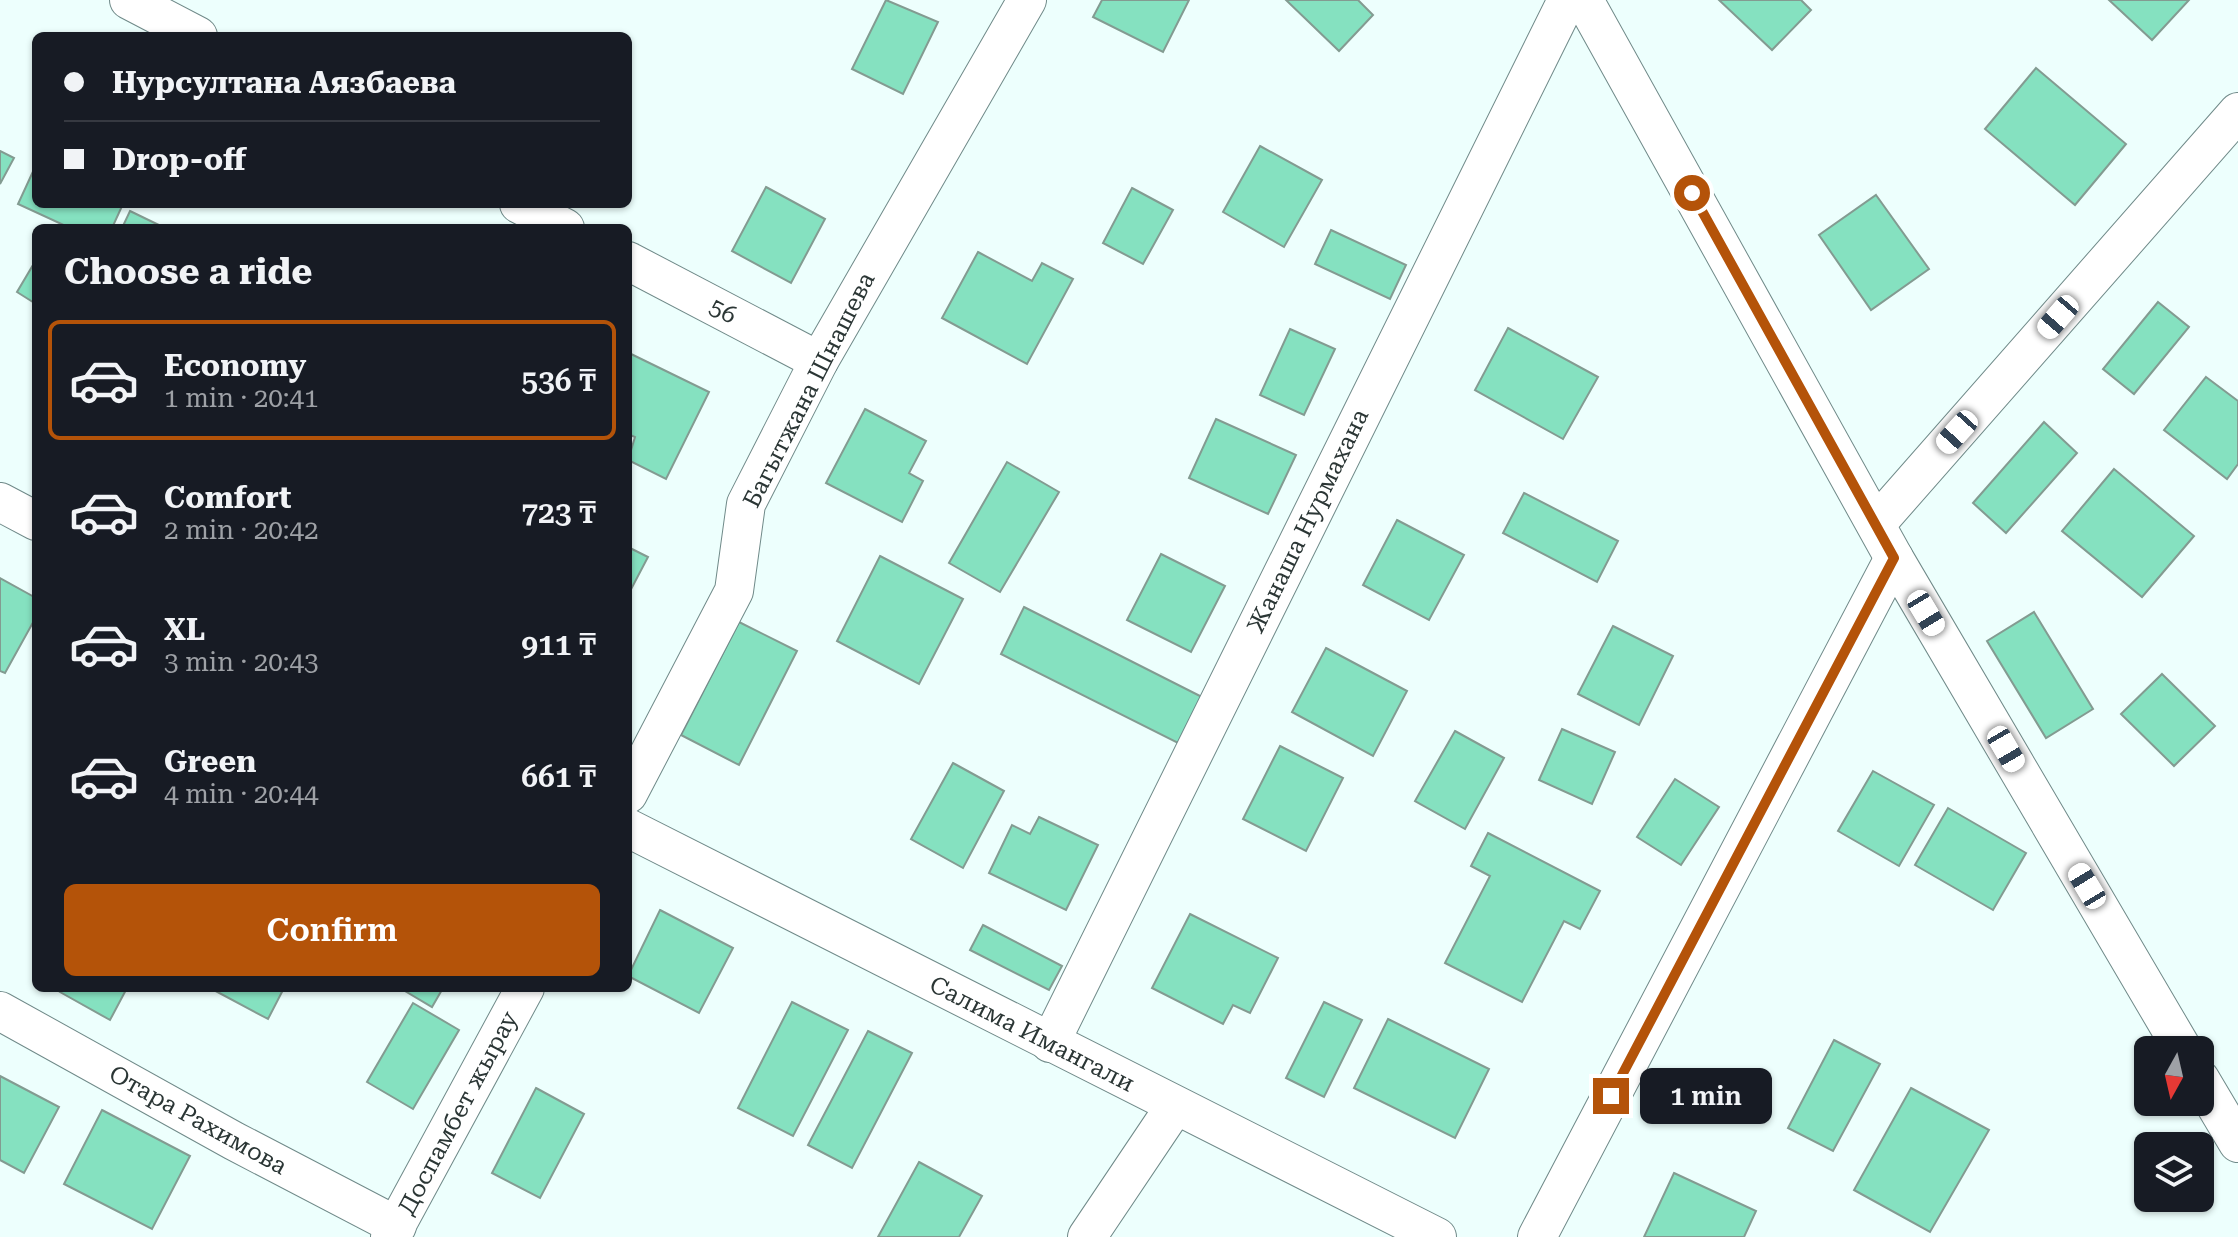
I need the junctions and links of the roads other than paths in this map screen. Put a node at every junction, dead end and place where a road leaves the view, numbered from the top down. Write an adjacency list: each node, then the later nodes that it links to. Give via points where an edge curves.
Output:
1 (129, 0): 5 (street)
2 (1027, 0): 10 (street, Багытжана Шнашева)
3 (1567, 0): 20 (street, Жанаша Нурмахана)
4 (1584, 0): 13 (street)
5 (190, 32)
6 (2238, 112): 13 (street)
7 (527, 208): 8 (street)
8 (557, 224)
9 (632, 263): 10 (street, 56)
10 (819, 361): 15 (street, Багытжана Шнашева, via 746,504 734,591)
11 (0, 502): 12 (street)
12 (32, 519)
13 (1877, 523): 14 (street)
14 (1894, 558): 19 (street); 27 (street)
15 (632, 786)
16 (632, 830): 20 (street, Салима Имангали)
17 (523, 992): 24 (street, Доспамбет жырау)
18 (0, 1011): 24 (street, Отара Рахимова)
19 (2175, 1036)
20 (1050, 1043): 22 (street, Салима Имангали)
21 (2214, 1103): 23 (street)
22 (1175, 1106): 25 (street); 26 (street, Салима Имангали)
23 (2238, 1143)
24 (394, 1231)
25 (1087, 1237)
26 (1437, 1237)
27 (1537, 1237)

